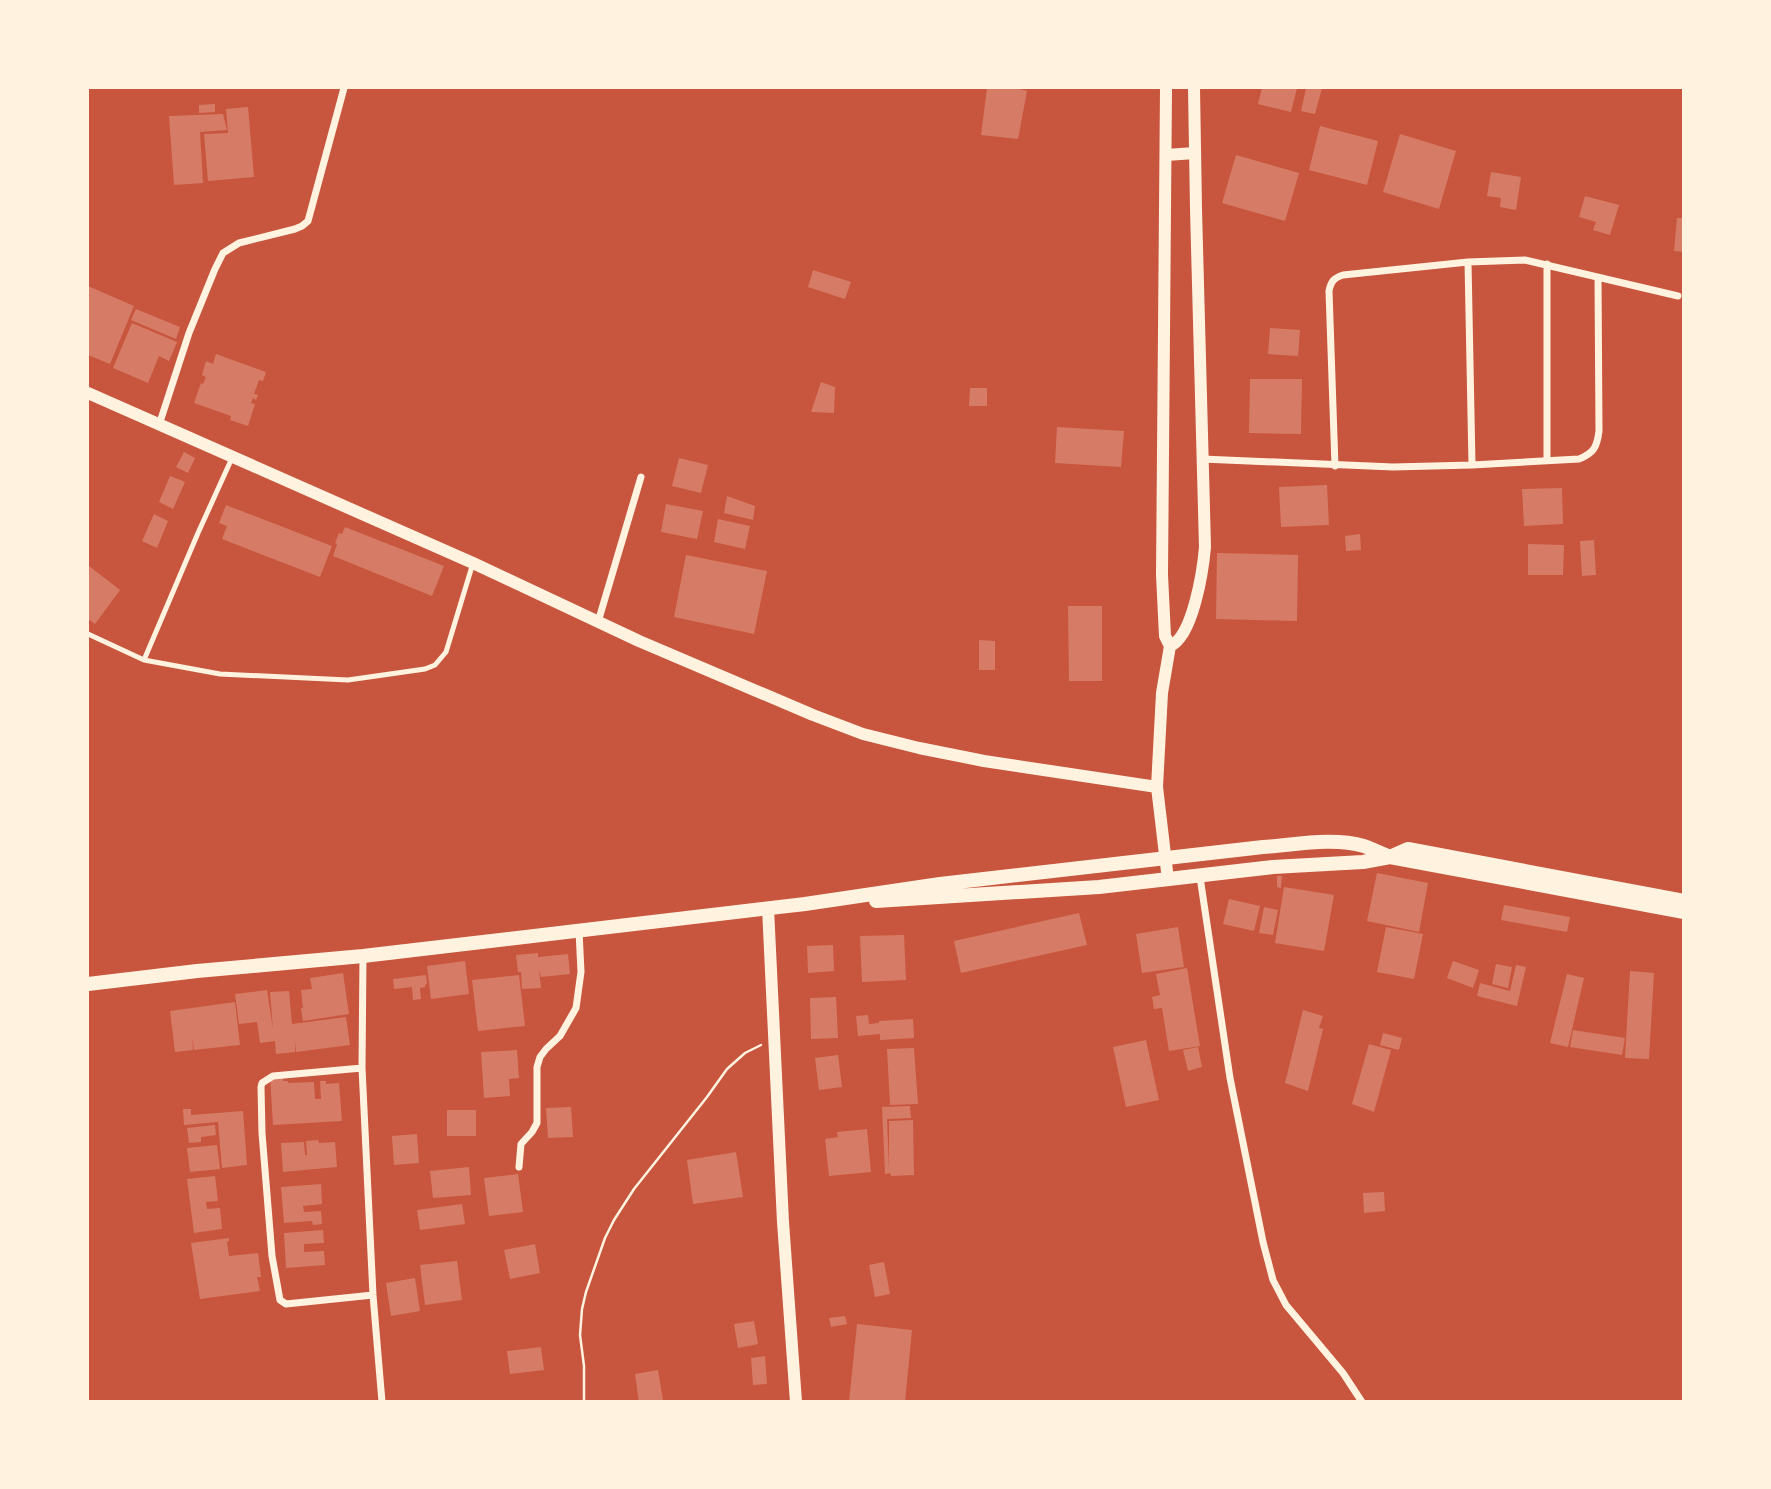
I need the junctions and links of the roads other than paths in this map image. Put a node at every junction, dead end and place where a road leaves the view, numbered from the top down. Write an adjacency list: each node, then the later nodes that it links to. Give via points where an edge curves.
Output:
1 (344, 88): 11 (street, via 308,221 295,229 239,243 223,253)
2 (1166, 88): 5 (street)
3 (1194, 88): 4 (street)
4 (1195, 153): 5 (street); 13 (street)
5 (1166, 155): 21 (street, via 1162,575 1165,636)
6 (1468, 262): 7 (street, via 1517,259); 15 (street, via 1343,275 1331,283); 16 (street)
7 (1547, 264): 8 (street); 14 (street)
8 (1598, 278): 9 (street); 14 (street, via 1598,442 1590,455 1579,459)
9 (1678, 296)
10 (88, 393): 11 (street)
11 (159, 425): 12 (street)
12 (233, 457): 18 (street); 22 (lane)
13 (1202, 459): 15 (street); 21 (street, via 1202,572 1187,624 1178,642)
14 (1547, 460): 16 (street)
15 (1335, 466): 16 (street)
16 (1472, 466)
17 (641, 477): 19 (street)
18 (473, 563): 19 (street); 22 (lane, via 446,652 425,669 348,680 220,674)
19 (598, 622): 23 (street, via 863,734 984,761)
20 (88, 634): 22 (lane)
21 (1170, 646): 23 (street, via 1162,693)
22 (144, 660)
23 (1157, 786): 25 (street)
24 (1390, 857): 25 (main road, via 1363,846 1326,843); 26 (main road); 28 (main road, via 1408,849); 31 (main road)
25 (1165, 860): 27 (street); 29 (main road, via 931,885)
26 (1199, 877): 27 (main road); 40 (street, via 1230,1077 1273,1280 1286,1305)
27 (1168, 880): 29 (main road)
28 (1684, 901)
29 (805, 904): 30 (main road)
30 (768, 908): 32 (main road); 39 (street)
31 (1684, 912)
32 (579, 931): 33 (main road); 36 (street, via 581,972 576,1008 540,1057 537,1123 521,1144)
33 (363, 956): 34 (main road); 35 (street)
34 (88, 984)
35 (362, 1068): 37 (street); 37 (street, via 267,1079 261,1087 262,1133 280,1300 286,1304)
36 (519, 1167)
37 (373, 1295): 38 (street)
38 (382, 1402)
39 (796, 1402)
40 (1362, 1402)

